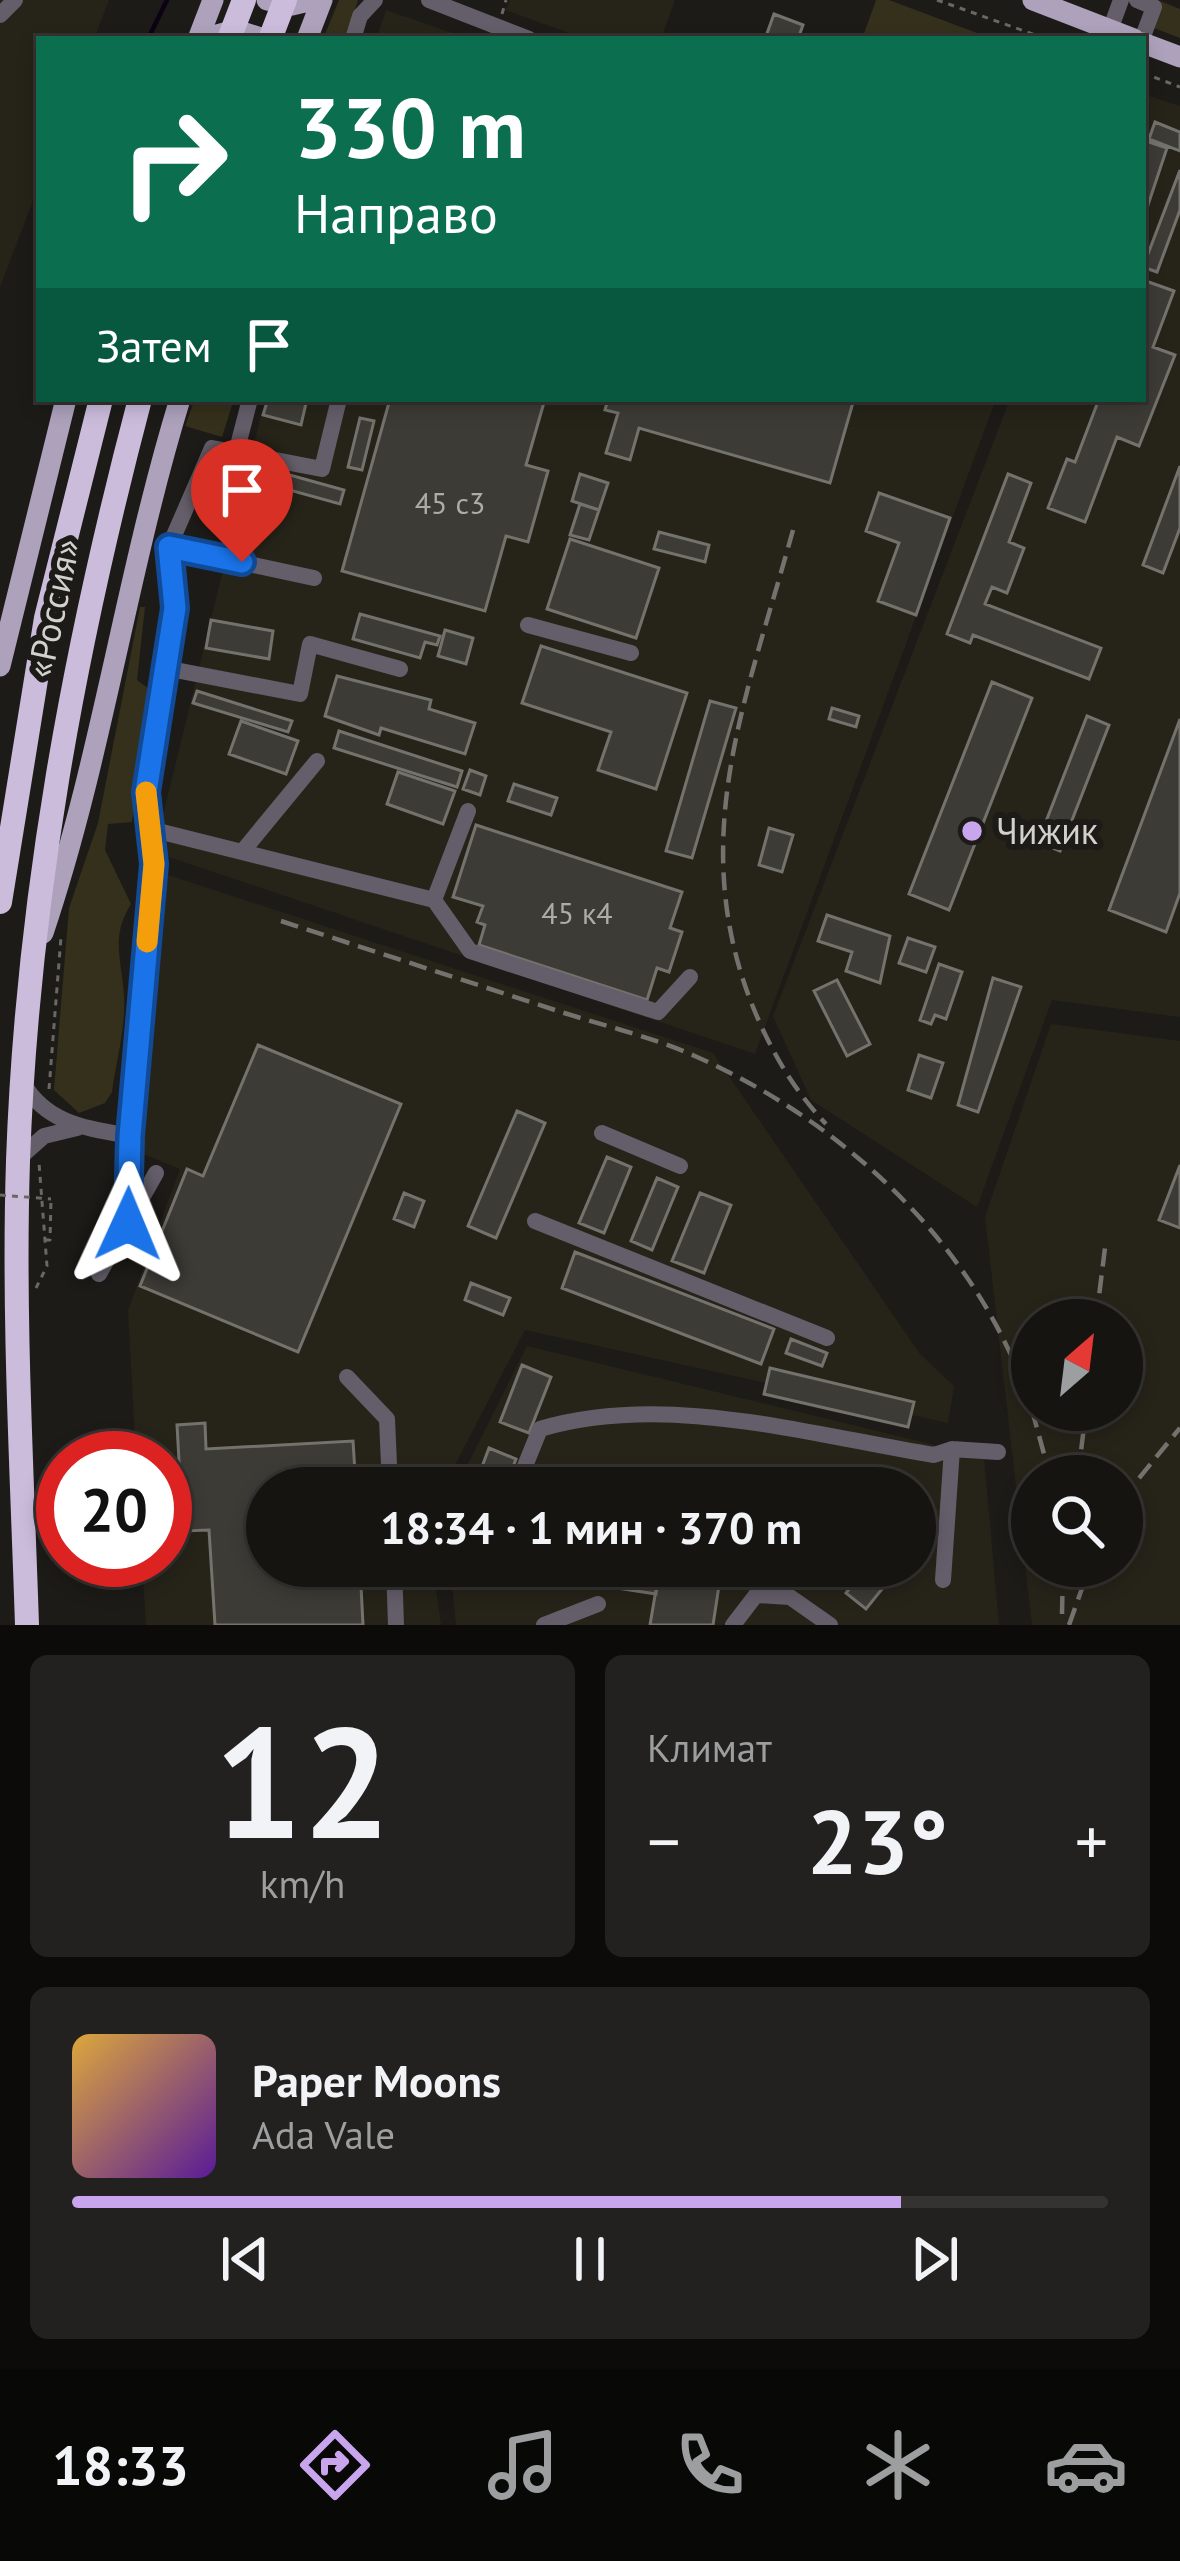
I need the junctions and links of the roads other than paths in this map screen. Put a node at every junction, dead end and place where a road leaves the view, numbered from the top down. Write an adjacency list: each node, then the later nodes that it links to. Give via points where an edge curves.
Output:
1 (15, 0): 14 (lane)
2 (213, 0): 16 (main road)
3 (244, 0): 18 (highway, bridge)
4 (267, 0): 6 (main road)
5 (285, 0): 20 (highway, bridge)
6 (313, 0)
7 (322, 0): 21 (main road)
8 (375, 0): 22 (lane)
9 (429, 0): 23 (lane)
10 (1121, 0): 15 (lane)
11 (1137, 0): 25 (lane, via 1154,7)
12 (1042, 2): 13 (main road)
13 (1071, 7): 15 (main road)
14 (0, 16)
15 (1110, 30): 24 (main road)
16 (201, 36)
17 (212, 36): 19 (main road)
18 (230, 36)
19 (257, 36)
20 (268, 36)
21 (308, 36)
22 (354, 36)
23 (521, 36)
24 (1128, 36)
25 (1142, 36)
26 (1146, 43): 27 (main road)
27 (1180, 57)
28 (65, 402): 39 (main road)
29 (100, 402): 47 (highway, «Россия», via 56,573)
30 (139, 402): 48 (highway, «Россия», via 57,775)
31 (179, 402): 48 (main road, via 86,793)
32 (249, 402): 34 (lane)
33 (338, 402): 34 (lane, via 322,470)
34 (236, 453): 35 (lane, via 212,448)
35 (169, 547): 36 (lane); 40 (lane, via 175,608)
36 (314, 578)
37 (528, 625): 38 (lane)
38 (631, 652)
39 (0, 666)
40 (165, 668): 41 (lane, via 300,694 310,644); 44 (lane, via 146,792)
41 (400, 669)
42 (317, 761): 45 (lane)
43 (468, 811): 46 (lane)
44 (150, 829): 45 (lane); 53 (lane, via 154,864)
45 (242, 852): 46 (lane)
46 (434, 900): 49 (lane, via 470,951 658,1012)
47 (0, 902)
48 (33, 962): 50 (highway, «Россия»)
49 (690, 977)
50 (22, 1082): 51 (lane, via 44,1110); 54 (highway, «Россия»)
51 (84, 1127): 53 (lane); 54 (lane, via 44,1136)
52 (602, 1132): 55 (lane)
53 (130, 1136): 58 (lane)
54 (30, 1156): 69 (highway, «Россия», via 16,1262)
55 (680, 1166)
56 (157, 1173): 58 (lane)
57 (535, 1221): 60 (lane)
58 (128, 1224): 59 (lane)
59 (99, 1274)
60 (827, 1338)
61 (347, 1377): 64 (lane, via 387,1419)
62 (952, 1449): 63 (lane); 65 (lane, via 934,1455 687,1415 591,1414 540,1429); 66 (lane)
63 (998, 1452)
64 (389, 1467)
65 (526, 1467)
66 (943, 1580)
67 (395, 1587): 70 (lane)
68 (598, 1604): 71 (lane)
69 (27, 1625)
70 (396, 1625)
71 (544, 1625)
72 (733, 1625): 73 (lane, via 756,1595 790,1597)
73 (830, 1625)

